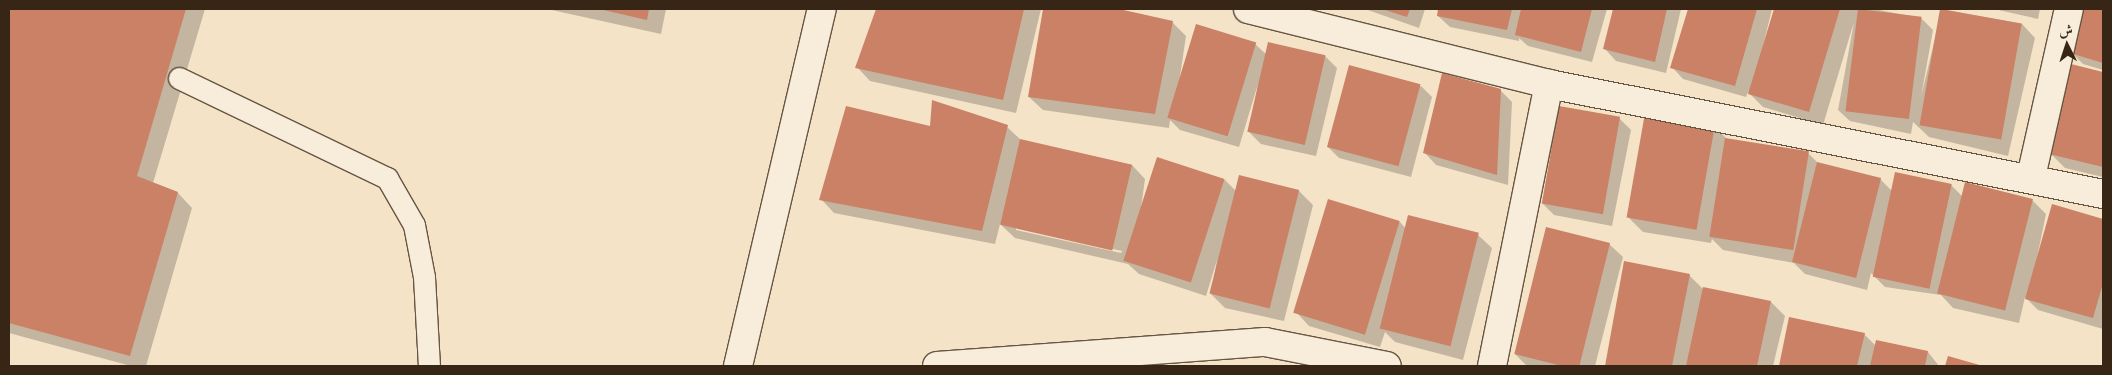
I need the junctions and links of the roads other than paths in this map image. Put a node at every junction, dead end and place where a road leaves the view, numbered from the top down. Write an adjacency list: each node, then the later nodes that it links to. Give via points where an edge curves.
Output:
1 (822, 9): 9 (street)
2 (1248, 9): 5 (street)
3 (2069, 9): 6 (street)
4 (179, 78): 8 (lane, via 387,178 414,225 424,277)
5 (1549, 84): 6 (street); 12 (street)
6 (2031, 177): 7 (street)
7 (2103, 194)
8 (429, 366)
9 (738, 366)
10 (948, 366): 11 (street, via 1264,342)
11 (1387, 366)
12 (1492, 366)

